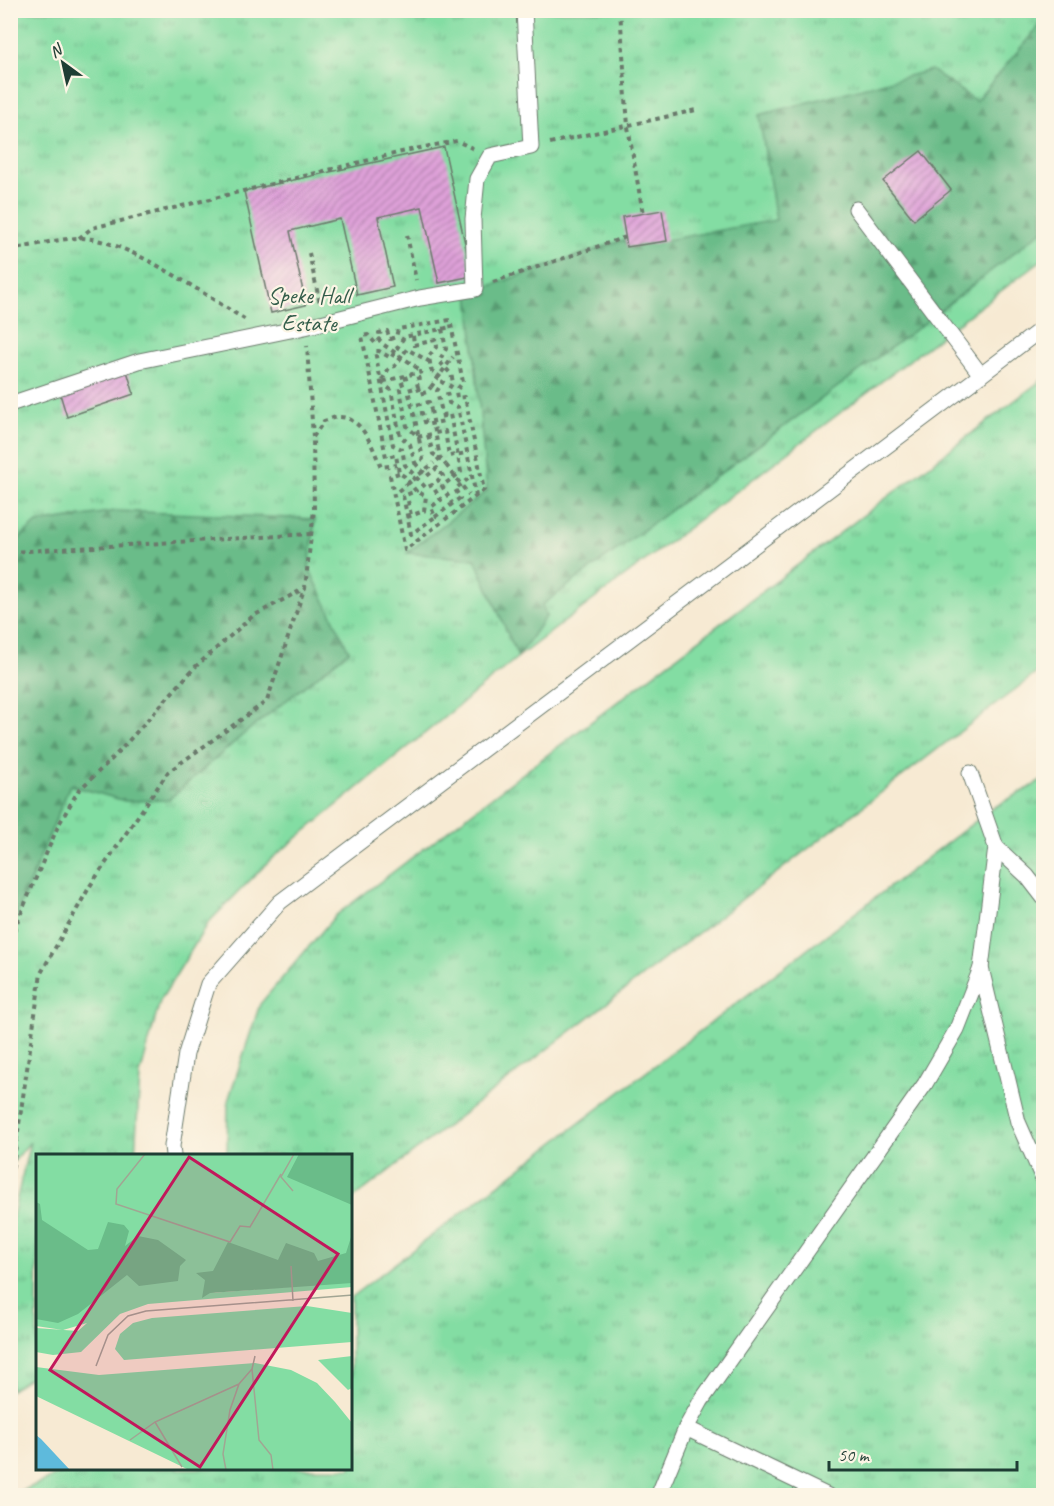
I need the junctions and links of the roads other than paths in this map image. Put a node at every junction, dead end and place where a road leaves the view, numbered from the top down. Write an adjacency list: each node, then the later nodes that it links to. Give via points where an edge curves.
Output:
1 (524, 10): 5 (lane, via 531,147 490,156 477,179 473,219 475,289 139,361)
2 (856, 209): 4 (lane)
3 (1044, 327): 4 (lane)
4 (981, 375): 10 (lane, via 280,902 208,984 186,1054)
5 (10, 404)
6 (970, 773): 7 (lane)
7 (996, 847): 8 (lane); 9 (lane)
8 (1044, 898)
9 (981, 968): 11 (lane, via 1018,1122); 12 (lane, via 957,1029 925,1084 701,1401)
10 (173, 1154)
11 (1044, 1181)
12 (686, 1428): 13 (lane); 14 (lane)
13 (658, 1496)
14 (828, 1496)

